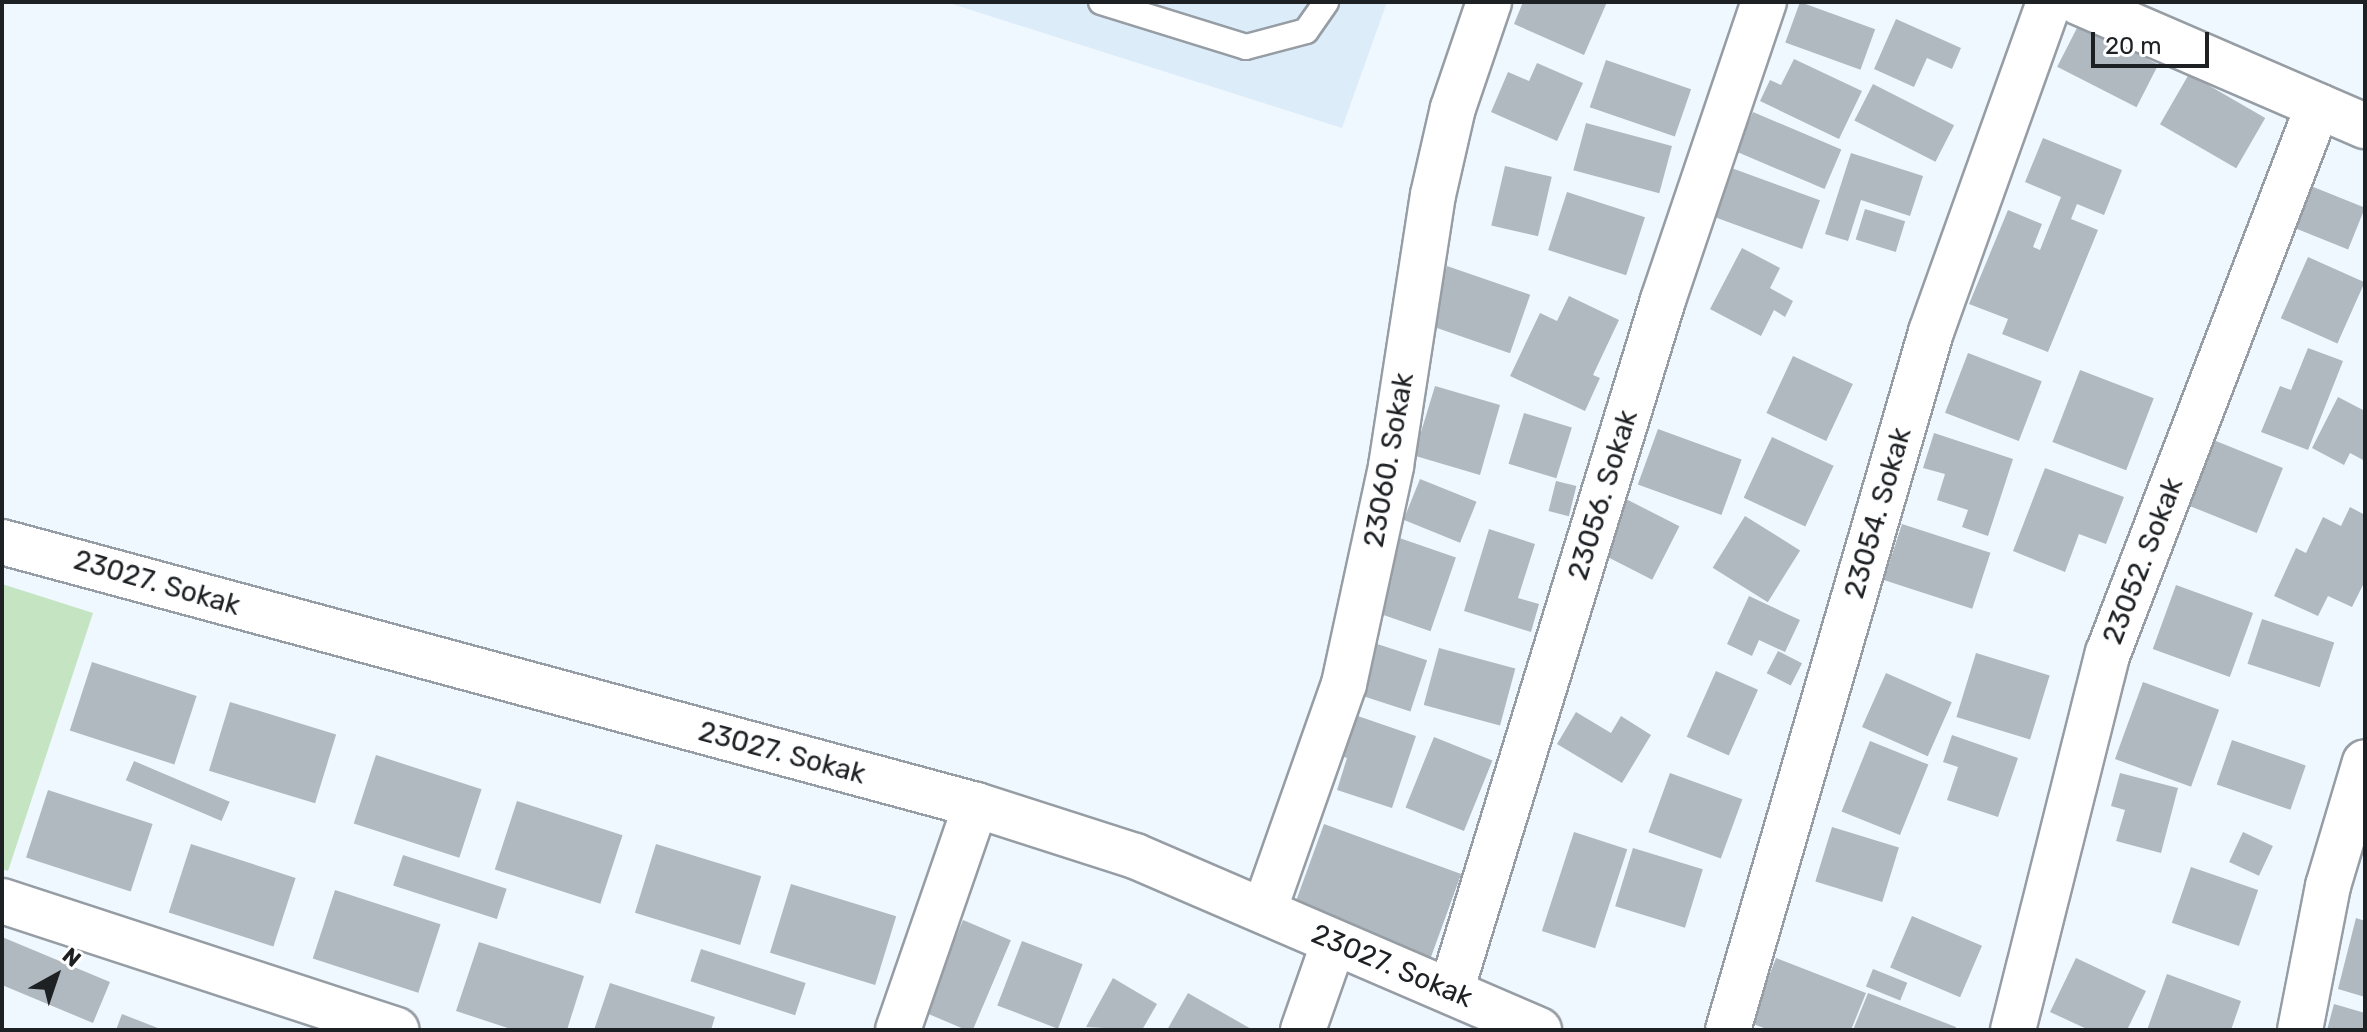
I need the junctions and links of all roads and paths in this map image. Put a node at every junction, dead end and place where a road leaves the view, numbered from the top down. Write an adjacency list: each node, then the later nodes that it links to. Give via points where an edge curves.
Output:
1 (1101, 2): 2 (lane, via 1246,47 1306,31)
2 (1326, 2)
3 (1489, 2): 13 (street, 23060. Sokak, via 1453,108 1433,195 1391,466 1344,684)
4 (1764, 2): 15 (street, 23056. Sokak, via 1663,300)
5 (2049, 2): 20 (street, 23054. Sokak, via 1931,332)
6 (2078, 2): 7 (street)
7 (2318, 106): 8 (street); 21 (street, 23052. Sokak, via 2108,653)
8 (2365, 126)
9 (2, 542): 11 (street, 23027. Sokak)
10 (2365, 762): 22 (street, via 2328,886)
11 (976, 805): 13 (street, 23027. Sokak, via 1135,856); 17 (street)
12 (2, 901): 16 (street)
13 (1264, 911): 14 (street, 23027. Sokak)
14 (1334, 942): 15 (street, 23027. Sokak); 18 (street)
15 (1451, 991): 19 (street, 23027. Sokak)
16 (396, 1030)
17 (898, 1030)
18 (1303, 1030)
19 (1539, 1030)
20 (1728, 1030)
21 (2013, 1030)
22 (2300, 1030)

